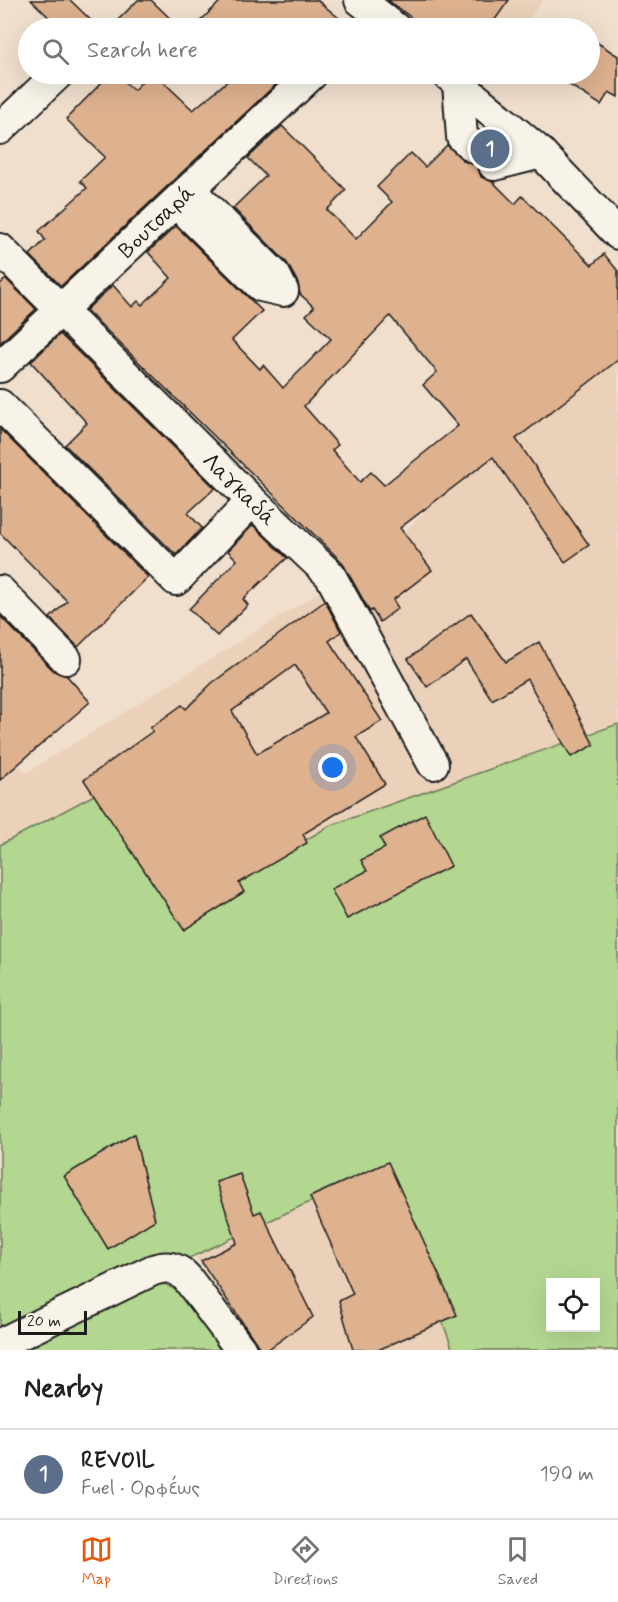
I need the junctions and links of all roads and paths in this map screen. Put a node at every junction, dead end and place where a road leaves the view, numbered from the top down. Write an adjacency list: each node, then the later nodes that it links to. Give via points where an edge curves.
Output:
1 (47, 84): 5 (street)
2 (301, 84): 9 (street, Βουτσαρά)
3 (453, 84): 6 (street, via 462,137 485,157)
4 (459, 84): 6 (street)
5 (0, 129)
6 (541, 153): 7 (street)
7 (618, 234)
8 (0, 249): 9 (street, Λαγκαδά)
9 (61, 310): 10 (street, Βουτσαρά); 12 (street, Λαγκαδά)
10 (0, 367)
11 (0, 405): 12 (street, via 176,580)
12 (252, 501): 15 (street, Λαγκαδά, via 330,575)
13 (0, 591): 14 (street)
14 (66, 659)
15 (433, 764)
16 (0, 1344): 17 (street, via 153,1269 168,1267 187,1278)
17 (241, 1350)

